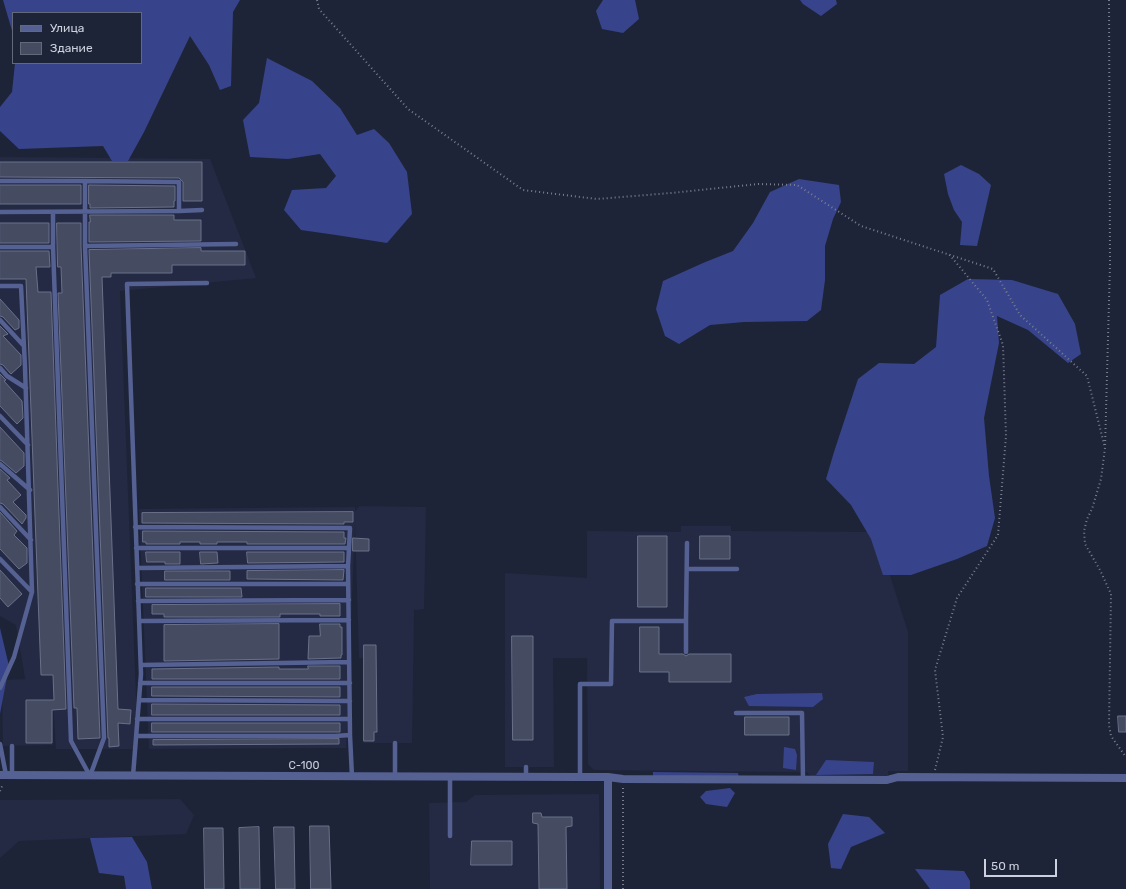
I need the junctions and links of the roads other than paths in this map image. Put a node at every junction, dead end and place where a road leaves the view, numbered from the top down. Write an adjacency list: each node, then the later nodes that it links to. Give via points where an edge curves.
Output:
1 (0, 181): 2 (lane)
2 (85, 181): 4 (lane, via 178,182); 7 (lane)
3 (202, 210): 4 (lane)
4 (179, 211): 7 (lane)
5 (0, 212): 6 (lane)
6 (52, 212): 7 (lane); 11 (lane)
7 (85, 212): 9 (lane)
8 (236, 244): 9 (lane)
9 (85, 246): 59 (lane, via 104,738)
10 (0, 247): 11 (lane)
11 (53, 247): 59 (lane, via 71,741)
12 (207, 283): 23 (lane, via 126,284)
13 (0, 286): 15 (lane, via 21,286)
14 (0, 320): 15 (lane)
15 (24, 346): 17 (lane)
16 (0, 368): 17 (lane, via 7,376)
17 (26, 388): 19 (lane)
18 (0, 416): 19 (lane)
19 (28, 445): 21 (lane)
20 (0, 464): 21 (lane)
21 (30, 490): 24 (lane)
22 (0, 507): 24 (lane)
23 (135, 527): 26 (lane); 27 (lane, via 350,528)
24 (31, 540): 35 (lane)
25 (687, 543): 31 (lane)
26 (136, 548): 27 (lane); 30 (lane)
27 (349, 548): 29 (lane)
28 (0, 558): 35 (lane)
29 (348, 566): 30 (lane); 34 (lane)
30 (137, 568): 33 (lane)
31 (687, 569): 32 (lane); 40 (lane)
32 (738, 569)
33 (137, 584): 34 (lane); 37 (lane)
34 (348, 584): 36 (lane)
35 (32, 592): 46 (lane, via 14,657)
36 (349, 600): 37 (lane); 38 (lane)
37 (138, 601): 39 (lane)
38 (349, 620): 39 (lane); 42 (lane)
39 (139, 621): 43 (lane)
40 (686, 621): 41 (lane); 65 (lane, via 612,621 611,684 580,684)
41 (686, 652)
42 (349, 662): 43 (lane); 45 (lane)
43 (141, 665): 44 (lane)
44 (140, 683): 45 (lane); 47 (lane)
45 (350, 684): 48 (lane)
46 (0, 688)
47 (139, 700): 48 (lane); 50 (lane)
48 (350, 701): 51 (lane)
49 (736, 713): 68 (lane, via 802,713)
50 (137, 718): 51 (lane); 53 (lane)
51 (350, 719): 52 (lane)
52 (350, 735): 53 (lane); 61 (lane)
53 (136, 736): 60 (lane)
54 (395, 743): 62 (lane)
55 (0, 744): 58 (lane)
56 (12, 746): 58 (lane)
57 (526, 767): 64 (lane)
58 (6, 776): 59 (street, С-100)
59 (90, 776): 60 (street, С-100)
60 (133, 776): 61 (street, С-100)
61 (352, 777): 62 (street, С-100)
62 (395, 777): 63 (street, С-100)
63 (450, 777): 64 (street, С-100); 69 (lane)
64 (526, 777): 65 (street, С-100)
65 (580, 777): 66 (street, С-100)
66 (608, 777): 68 (street, С-100); 70 (street)
67 (1126, 778): 68 (street, С-100, via 898,777 887,780)
68 (803, 780)
69 (450, 836)
70 (608, 889)

